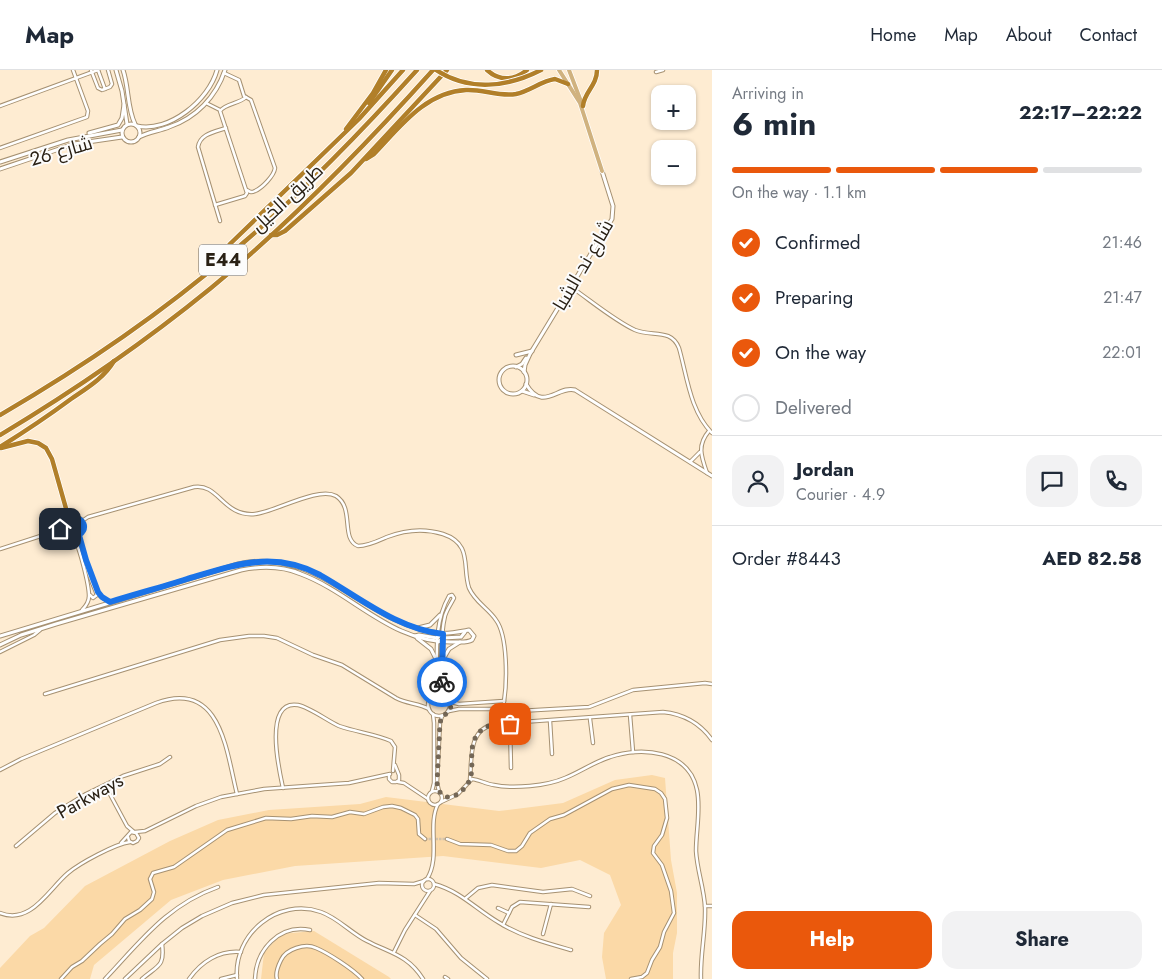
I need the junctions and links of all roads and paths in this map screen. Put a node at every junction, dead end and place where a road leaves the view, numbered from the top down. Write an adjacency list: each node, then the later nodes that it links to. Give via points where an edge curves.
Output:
1 (73, 70): 23 (street)
2 (98, 70): 20 (street); 25 (street)
3 (108, 70): 25 (street, via 112,84)
4 (116, 70): 28 (street)
5 (123, 70): 34 (street)
6 (217, 70): 34 (street, via 208,90 188,110 162,123 145,127)
7 (386, 70): 40 (highway)
8 (392, 70): 32 (highway)
9 (403, 70): 32 (highway)
10 (417, 70): 52 (highway, طريق الخيل / E44, via 312,179)
11 (434, 70): 15 (highway, bridge, via 458,80 488,85 510,83); 51 (highway, طريق الخيل / E44, via 340,169)
12 (447, 70): 44 (highway)
13 (487, 70): 14 (highway, via 496,77 508,79)
14 (527, 70)
15 (542, 70)
16 (559, 70): 24 (main road)
17 (569, 70): 30 (main road)
18 (597, 70): 30 (highway, via 596,81)
19 (663, 70): 22 (street)
20 (91, 71): 23 (street); 25 (street, via 98,89)
21 (224, 72): 26 (street, via 239,81); 27 (street)
22 (656, 72)
23 (76, 79): 29 (street); 41 (street, via 87,117)
24 (568, 84): 44 (highway, via 553,79 515,94 468,90 444,94 422,106); 47 (main road, via 584,114)
25 (105, 89)
26 (246, 97): 31 (street); 48 (street, via 251,100 275,168 274,174 256,190)
27 (206, 103): 31 (street); 39 (street, via 184,121)
28 (124, 105): 33 (street); 37 (street, via 118,125)
29 (0, 106)
30 (583, 106): 47 (main road)
31 (221, 110): 35 (street)
32 (359, 120): 40 (highway)
33 (127, 124): 34 (street); 36 (street)
34 (136, 125): 39 (street)
35 (226, 128): 48 (street); 49 (street, via 203,137 198,145)
36 (122, 130): 37 (street, شارع 26); 38 (street)
37 (81, 136): 42 (street, شارع 26)
38 (122, 137): 39 (street, via 129,142); 43 (street, شارع 26, via 78,143)
39 (139, 137)
40 (341, 138): 52 (highway, via 231,243)
41 (0, 148)
42 (31, 151): 43 (street); 45 (street, شارع 26)
43 (33, 158): 46 (street, شارع 26)
44 (365, 159): 51 (highway, via 285,231)
45 (0, 162)
46 (0, 169)
47 (602, 171): 53 (street, شارع ند الشبا, via 613,216)
48 (246, 190): 49 (street, via 246,195)
49 (216, 205): 50 (street)
50 (220, 221)
51 (271, 235): 57 (highway, طريق الخيل / E44, via 183,310)
52 (217, 265): 63 (highway, طريق الخيل / E44, via 116,342)
53 (571, 287): 54 (street, شارع ند الشبا); 64 (street, via 629,327 664,334 675,340 694,403)
54 (532, 350): 55 (street, شارع ند الشبا); 56 (street)
55 (530, 354): 58 (street, شارع ند الشبا); 59 (street, شارع ند الشبا)
56 (516, 355)
57 (115, 359): 65 (highway, طريق الخيل / E44); 66 (highway, via 94,383)
58 (516, 367): 59 (street); 61 (street, via 503,372 500,383 508,393)
59 (524, 372): 60 (street)
60 (526, 384): 61 (street); 62 (street, via 544,397 567,389)
61 (522, 391): 62 (street, via 548,399 566,390)
62 (578, 392): 68 (street)
63 (0, 416)
64 (711, 432): 67 (street, via 703,439)
65 (0, 435)
66 (0, 448): 72 (highway, via 28,441 46,448)
67 (700, 452): 68 (street); 69 (street)
68 (690, 462): 69 (street)
69 (707, 473): 70 (street)
70 (712, 476)
71 (82, 520): 72 (street, via 75,517); 75 (street, via 84,530); 98 (street, via 202,486 230,508 246,514 260,513 320,494 332,494 344,506 350,539 358,546 410,531 446,535 464,553 468,583 474,596 501,629 505,646)
72 (68, 522): 73 (street); 74 (street, via 66,529)
73 (53, 532): 74 (street); 76 (street)
74 (70, 534): 75 (street); 78 (street, via 76,541)
75 (79, 535): 77 (street)
76 (0, 549)
77 (92, 578): 78 (street, via 97,594 94,598); 79 (street, via 100,596)
78 (87, 579): 80 (street, via 89,598)
79 (110, 602): 80 (street); 82 (street, via 238,564 273,561 293,564 312,572 374,608)
80 (82, 610): 84 (street)
81 (440, 615): 82 (street, via 429,625); 86 (street); 87 (street, via 449,596 453,595 445,616)
82 (417, 628): 86 (street)
83 (41, 629): 85 (street, via 241,570 265,567 306,576 375,618); 89 (street); 90 (street)
84 (0, 636)
85 (414, 636): 86 (street); 91 (street, via 431,648)
86 (438, 638): 87 (street); 87 (street); 91 (street)
87 (443, 638): 88 (street); 88 (street, via 466,631 473,633 470,642); 91 (street)
88 (460, 642): 91 (street)
89 (0, 645)
90 (0, 652)
91 (440, 661): 94 (street); 95 (street)
92 (712, 684): 100 (street, via 633,690 589,707 519,712)
93 (45, 694): 99 (street, via 220,640 259,635 277,638 338,663 396,698)
94 (437, 694): 95 (street); 96 (street)
95 (445, 695): 97 (street)
96 (429, 700): 99 (street); 101 (street)
97 (450, 702): 98 (street); 102 (street)
98 (504, 702): 100 (street)
99 (418, 704): 101 (street)
100 (503, 706): 102 (street, via 499,709 459,708)
101 (429, 709): 103 (street)
102 (449, 712): 105 (street)
103 (433, 714): 105 (street); 128 (street, via 434,785)
104 (630, 715): 106 (street); 109 (street, via 662,712 682,716 700,727); 111 (street)
105 (442, 716): 127 (street)
106 (590, 719): 107 (street); 110 (street)
107 (550, 722): 108 (street); 112 (street)
108 (510, 724): 115 (street); 121 (street, via 488,726 477,735)
109 (712, 740)
110 (592, 743)
111 (633, 752): 121 (street, via 610,757 550,782 503,786); 161 (street, via 666,755 681,763 693,779 698,795 697,858)
112 (552, 754)
113 (170, 757): 124 (street, Parkways, via 160,764)
114 (394, 764): 117 (street); 118 (street); 126 (street, via 392,740 346,728 304,707 292,705 285,707 277,720 277,749)
115 (511, 768)
116 (0, 770): 129 (street, via 156,703 181,698 200,704 218,723)
117 (397, 772): 118 (street); 120 (street)
118 (391, 773): 119 (street); 122 (street)
119 (379, 776): 122 (street); 126 (street, via 348,783)
120 (400, 776): 123 (street); 125 (street)
121 (470, 779): 132 (street)
122 (390, 780): 123 (street)
123 (396, 782): 125 (street)
124 (104, 784): 138 (street); 147 (street, Parkways, via 55,813)
125 (405, 784): 130 (street)
126 (283, 788): 129 (street)
127 (439, 791): 128 (street); 131 (street)
128 (430, 792): 130 (street); 133 (street)
129 (237, 794): 139 (street, via 202,803)
130 (420, 794): 133 (street)
131 (442, 795): 132 (street); 134 (street)
132 (452, 797): 134 (street)
133 (428, 799): 135 (street)
134 (442, 802): 136 (street)
135 (432, 804): 136 (street); 137 (street)
136 (438, 804): 137 (street)
137 (435, 815): 148 (street)
138 (127, 826): 140 (street); 141 (street)
139 (145, 831): 140 (street); 142 (street)
140 (135, 832): 141 (street); 142 (street)
141 (128, 836): 145 (street); 146 (street)
142 (138, 838): 145 (street, via 136,842)
143 (425, 839): 176 (street, via 419,834 415,815 392,806 364,814 346,812 332,817 266,818 231,828 174,867 154,873 150,879 154,892 150,901 125,919)
144 (447, 840): 188 (street, via 516,851 533,830 612,789 629,785 658,791 665,799 667,818 653,853 662,865 674,913 647,973)
145 (130, 842): 146 (street)
146 (120, 844): 165 (street, via 71,870 26,913 12,916)
147 (16, 846)
148 (431, 871): 149 (street); 150 (street)
149 (425, 880): 150 (street); 151 (street); 155 (street)
150 (432, 880): 152 (street)
151 (414, 884): 155 (street); 171 (street, via 378,883 248,898 195,919)
152 (434, 884): 154 (street); 156 (street)
153 (218, 887): 177 (street, via 196,896 166,915)
154 (444, 888): 156 (street); 159 (street)
155 (424, 889): 156 (street); 158 (street)
156 (432, 890): 158 (street)
157 (590, 896): 159 (street, via 572,889 543,892 488,885 475,889)
158 (425, 897): 167 (street)
159 (466, 898): 168 (street)
160 (551, 904): 163 (street); 166 (street, via 520,902); 170 (street)
161 (705, 906): 162 (street); 189 (street)
162 (712, 906)
163 (589, 907)
164 (498, 908): 166 (street)
165 (0, 913)
166 (509, 913): 168 (street)
167 (415, 915): 174 (street); 187 (street, via 436,929 461,958)
168 (503, 925): 172 (street)
169 (310, 930): 183 (street, via 292,930 270,942 259,958)
170 (543, 934)
171 (162, 944): 178 (street); 179 (street, via 162,962)
172 (571, 950)
173 (241, 952): 174 (street, via 251,934 266,919 280,912 301,909 326,914 362,938); 175 (street); 180 (street, via 214,956)
174 (394, 952): 186 (street, via 410,963)
175 (237, 975): 181 (street); 182 (street)
176 (61, 979)
177 (105, 979)
178 (125, 979)
179 (142, 979)
180 (189, 979)
181 (221, 979)
182 (237, 979)
183 (254, 979)
184 (277, 979): 185 (street, via 276,972 286,953 312,947 330,955)
185 (362, 979)
186 (423, 979)
187 (487, 979)
188 (631, 979)
189 (701, 979)

